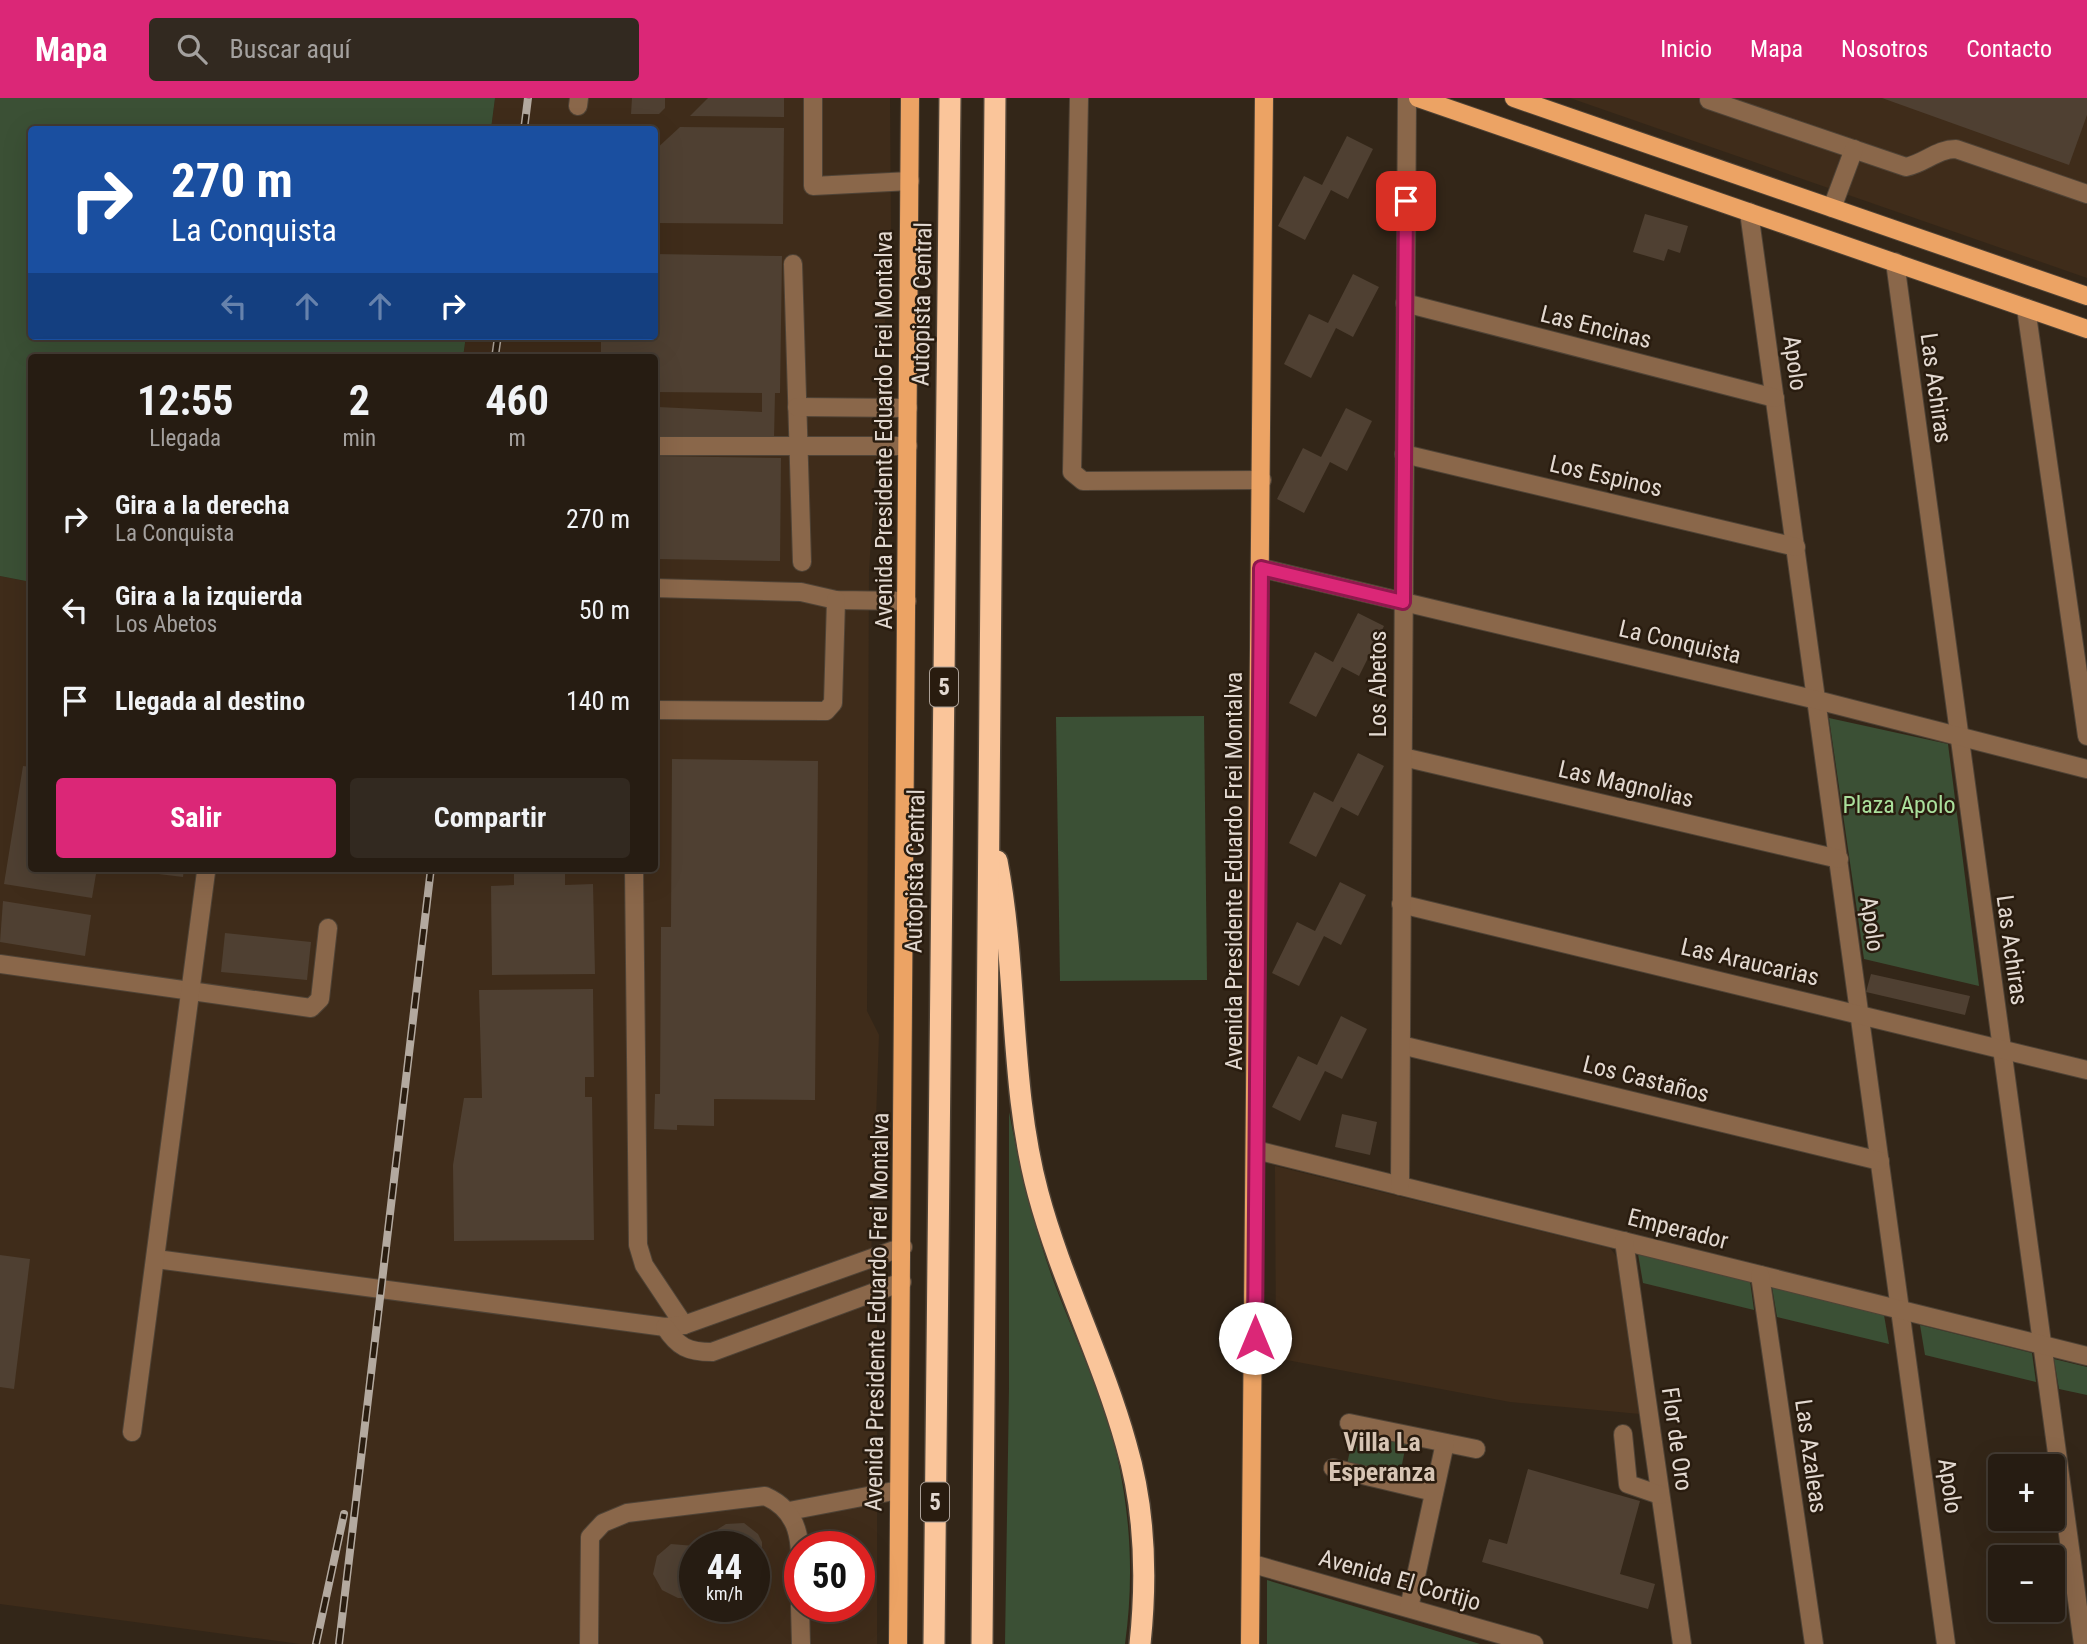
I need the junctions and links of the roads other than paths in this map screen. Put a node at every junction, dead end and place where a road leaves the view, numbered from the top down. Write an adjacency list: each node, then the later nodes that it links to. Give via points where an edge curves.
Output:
1 (813, 98): 14 (street, via 813,186)
2 (910, 98): 14 (main road, Avenida Presidente Eduardo Frei Montalva)
3 (950, 98): 82 (highway, Autopista Central / 5)
4 (995, 98): 45 (highway, 5)
5 (1079, 98): 31 (street, via 1072,472 1083,481)
6 (1264, 98): 31 (main road, Avenida Presidente Eduardo Frei Montalva)
7 (1407, 98): 21 (street, Los Abetos)
8 (1418, 98): 13 (main road)
9 (1514, 98): 11 (main road)
10 (1709, 100): 12 (street)
11 (1660, 149): 13 (main road); 16 (main road)
12 (1854, 149): 15 (street, via 1906,167 1943,149 1956,149); 16 (street)
13 (1651, 178): 17 (main road)
14 (910, 181): 26 (main road, Avenida Presidente Eduardo Frei Montalva)
15 (2087, 194)
16 (1832, 208): 20 (main road)
17 (1749, 212): 18 (main road); 24 (street, Apolo)
18 (1895, 262): 22 (main road); 42 (street, Las Achiras)
19 (793, 264): 25 (street)
20 (2087, 296)
21 (1405, 303): 24 (street, Las Encinas); 30 (street, Los Abetos)
22 (2026, 308): 23 (main road); 41 (street)
23 (2087, 329)
24 (1776, 398): 32 (street, Apolo)
25 (797, 407): 26 (street); 27 (street)
26 (908, 408): 29 (main road, Avenida Presidente Eduardo Frei Montalva)
27 (798, 445): 28 (street); 29 (street); 33 (street)
28 (658, 446)
29 (908, 446): 37 (main road, Avenida Presidente Eduardo Frei Montalva)
30 (1404, 454): 32 (street, Los Espinos); 38 (street, Los Abetos)
31 (1262, 480): 34 (main road, Avenida Presidente Eduardo Frei Montalva)
32 (1796, 547): 39 (street, Apolo)
33 (802, 562)
34 (1261, 568): 38 (street, La Conquista); 57 (main road, Avenida Presidente Eduardo Frei Montalva)
35 (658, 588): 36 (street, via 801,592)
36 (836, 600): 37 (street); 40 (street, via 833,703 826,711)
37 (907, 601): 61 (main road, Avenida Presidente Eduardo Frei Montalva)
38 (1403, 602): 39 (street, La Conquista); 43 (street, Los Abetos)
39 (1817, 699): 42 (street, La Conquista); 46 (street, Apolo)
40 (658, 710)
41 (2087, 736)
42 (1958, 737): 44 (street, La Conquista); 55 (street, Las Achiras)
43 (1402, 757): 46 (street, Las Magnolias); 49 (street, Los Abetos)
44 (2087, 769)
45 (988, 814): 90 (highway, 5); 91 (highway, via 1009,932 1019,1083 1038,1192 1062,1270 1115,1407 1136,1487 1144,1577)
46 (1839, 859): 53 (street, Apolo)
47 (206, 872): 52 (street)
48 (634, 872): 66 (street, via 638,1245 644,1265)
49 (1401, 904): 53 (street, Las Araucarias); 54 (street, Los Abetos)
50 (328, 928): 52 (street, via 320,999 311,1008)
51 (0, 964): 52 (street)
52 (190, 991): 62 (street)
53 (1860, 1013): 55 (street, Las Araucarias); 58 (street, Apolo)
54 (1401, 1045): 58 (street, Los Castaños); 59 (street, Los Abetos)
55 (2001, 1048): 56 (street, Las Araucarias); 68 (street, Las Achiras)
56 (2087, 1070)
57 (1256, 1150): 59 (street, Emperador); 81 (main road, Avenida Presidente Eduardo Frei Montalva)
58 (1880, 1161): 65 (street, Apolo)
59 (1400, 1186): 60 (street, Emperador)
60 (1624, 1241): 63 (street, Emperador); 78 (street, Flor de Oro)
61 (904, 1247): 64 (main road, Avenida Presidente Eduardo Frei Montalva); 66 (street)
62 (156, 1259): 67 (street); 71 (street)
63 (1760, 1275): 65 (street, Emperador); 95 (street, Las Azaleas)
64 (902, 1282): 67 (street, via 712,1352 694,1352 677,1344); 76 (main road, Avenida Presidente Eduardo Frei Montalva)
65 (1900, 1309): 68 (street, Emperador); 96 (street, Apolo)
66 (684, 1325): 67 (street)
67 (665, 1327)
68 (2042, 1345): 69 (street, Emperador); 97 (street, Las Achiras)
69 (2087, 1356)
70 (1349, 1423): 73 (street)
71 (132, 1432)
72 (1623, 1434): 78 (street, via 1628,1484)
73 (1445, 1443): 74 (street); 77 (street)
74 (1476, 1449)
75 (1333, 1468): 77 (street)
76 (899, 1490): 79 (street); 87 (main road, Avenida Presidente Eduardo Frei Montalva)
77 (1434, 1492): 83 (street)
78 (1660, 1495): 94 (street, Flor de Oro)
79 (789, 1511): 80 (street); 85 (street, via 765,1496 627,1513 603,1523 590,1537)
80 (799, 1531)
81 (1253, 1564): 83 (street, Avenida El Cortijo); 92 (main road, Avenida Presidente Eduardo Frei Montalva)
82 (934, 1583): 88 (highway); 89 (highway, Autopista Central / 5)
83 (1409, 1608): 93 (street, Avenida El Cortijo)
84 (800, 1622): 86 (street)
85 (589, 1644)
86 (801, 1644)
87 (898, 1644)
88 (926, 1644)
89 (934, 1644)
90 (982, 1644)
91 (1140, 1644)
92 (1250, 1644)
93 (1535, 1644)
94 (1682, 1644)
95 (1814, 1644)
96 (1946, 1644)
97 (2083, 1644)

